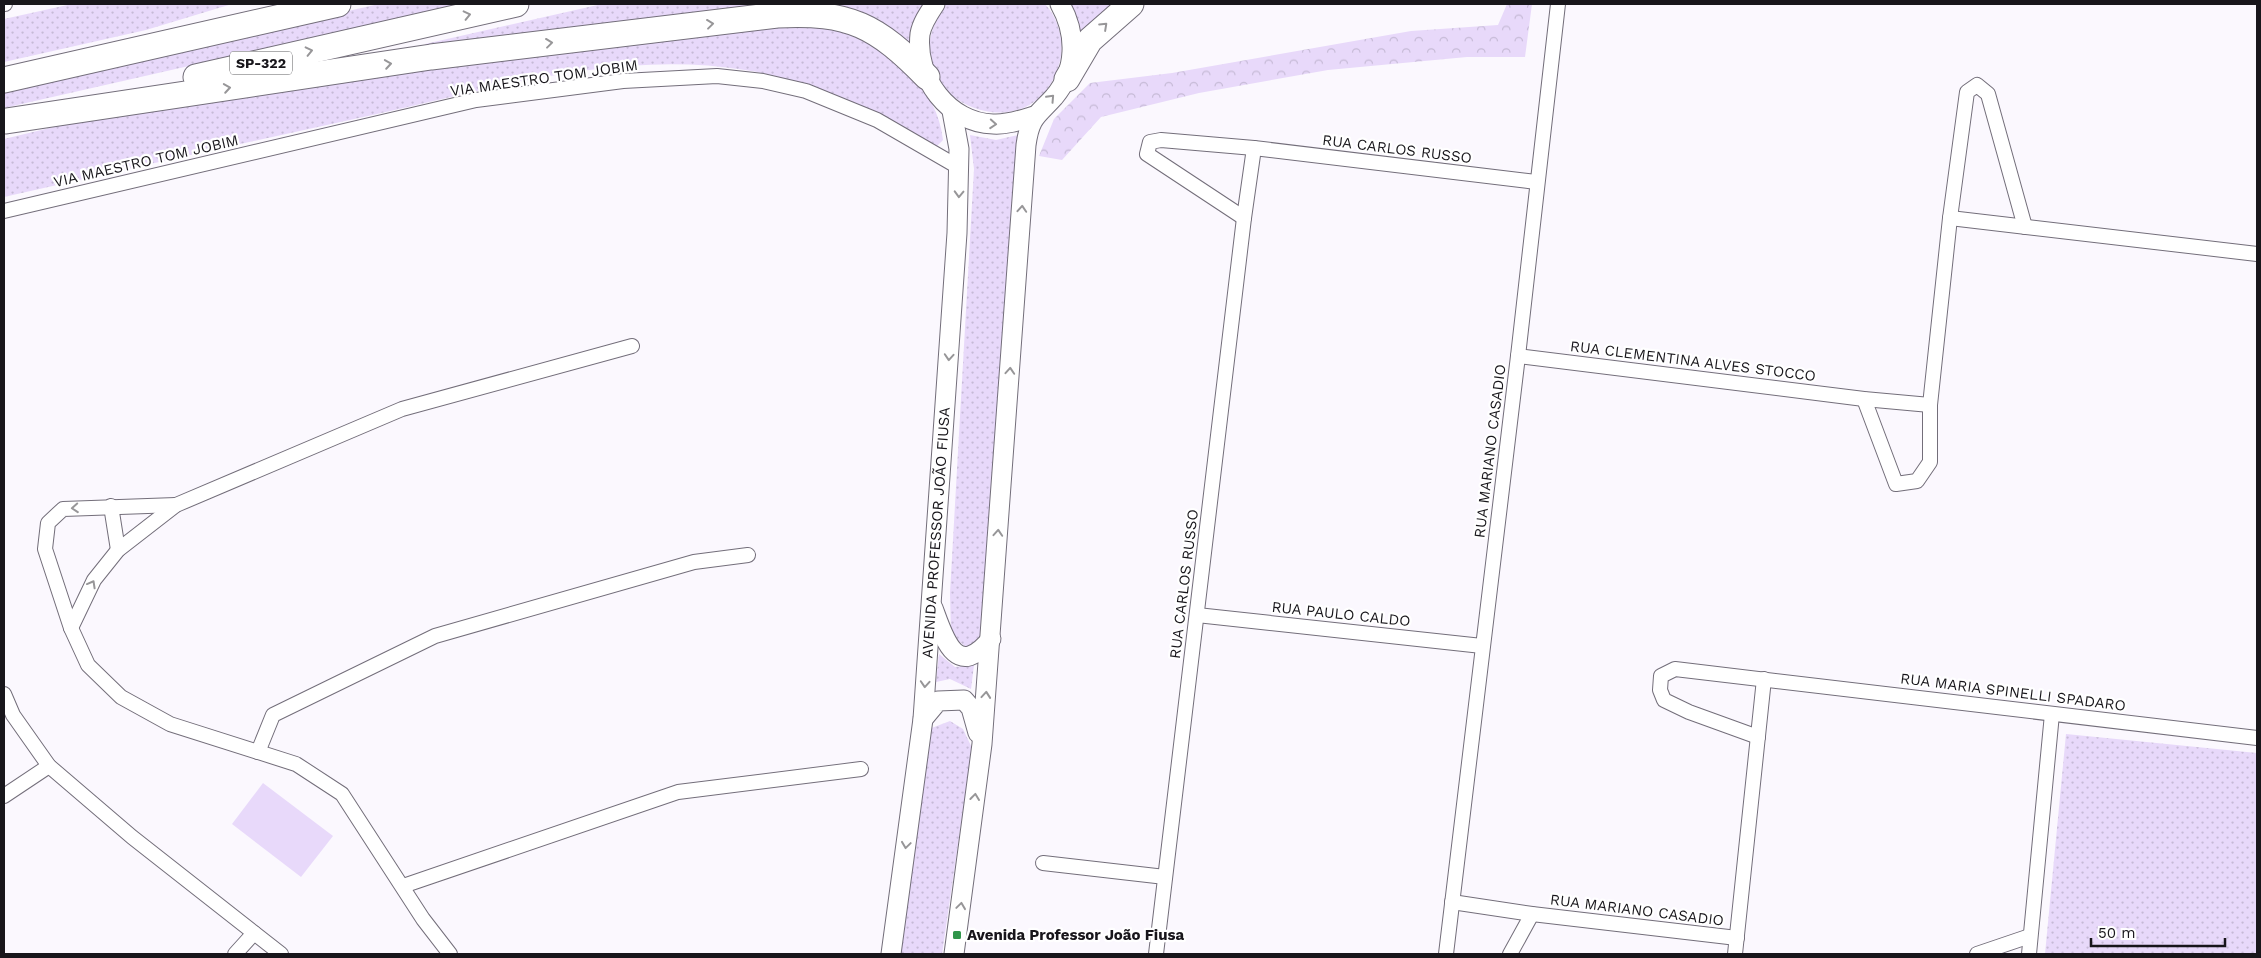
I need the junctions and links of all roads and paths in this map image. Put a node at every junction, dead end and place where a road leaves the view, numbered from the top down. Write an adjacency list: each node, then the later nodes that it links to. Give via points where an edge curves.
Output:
1 (261, 4): 10 (highway)
2 (338, 4): 10 (highway)
3 (516, 4): 13 (highway, SP-322, one-way to 3)
4 (935, 4): 8 (main road, AVENIDA PROFESSOR JOÃO FIUSA, via 920,33 921,61)
5 (1060, 4): 9 (main road, AVENIDA PROFESSOR JOÃO FIUSA, via 1071,29 1073,51)
6 (1130, 4): 9 (highway, one-way to 6, via 1090,40)
7 (1558, 4): 16 (street, RUA MARIANO CASADIO)
8 (927, 77): 11 (main road, AVENIDA PROFESSOR JOÃO FIUSA); 13 (highway, one-way to 8, via 431,57 777,15 807,14 861,25 900,49)
9 (1067, 79): 12 (main road, AVENIDA PROFESSOR JOÃO FIUSA, one-way to 9)
10 (4, 80)
11 (952, 111): 12 (main road, AVENIDA PROFESSOR JOÃO FIUSA, one-way to 12, via 976,122 992,124 1006,124); 15 (main road, AVENIDA PROFESSOR JOÃO FIUSA, via 960,149)
12 (1034, 116): 33 (main road, AVENIDA PROFESSOR JOÃO FIUSA, one-way to 12, via 1025,152)
13 (5, 122)
14 (1254, 148): 16 (street, RUA CARLOS RUSSO); 18 (street, RUA CARLOS RUSSO); 18 (street, RUA CARLOS RUSSO, via 1161,140 1150,142 1147,154)
15 (960, 168): 17 (street, VIA MAESTRO TOM JOBIM, via 876,120 806,91 763,80 717,76 623,81 476,100); 30 (main road, AVENIDA PROFESSOR JOÃO FIUSA, one-way to 30)
16 (1536, 182): 23 (street, RUA MARIANO CASADIO)
17 (4, 211)
18 (1244, 218): 31 (street, RUA CARLOS RUSSO)
19 (1950, 218): 20 (street); 20 (street, via 1967,92 1977,85 1988,94); 25 (street)
20 (2025, 226): 21 (street)
21 (2257, 254)
22 (632, 346): 26 (street, via 402,409)
23 (1518, 356): 24 (street, RUA CLEMENTINA ALVES STOCCO); 34 (street, RUA MARIANO CASADIO)
24 (1864, 399): 25 (street, RUA CLEMENTINA ALVES STOCCO); 25 (street, via 1896,484 1917,481 1930,462)
25 (1930, 405)
26 (176, 505): 27 (street); 28 (street)
27 (110, 506): 28 (street); 32 (street, one-way to 32, via 63,509 48,523 45,549)
28 (118, 550): 32 (street, one-way to 28, via 94,580)
29 (748, 555): 42 (street, via 694,562 435,636 273,715)
30 (930, 600): 33 (main road, via 946,645 954,652 971,656); 38 (main road, AVENIDA PROFESSOR JOÃO FIUSA, one-way to 38)
31 (1197, 615): 34 (street, RUA PAULO CALDO); 47 (street, RUA CARLOS RUSSO)
32 (71, 628): 42 (street, via 88,665 121,697 170,724)
33 (991, 640): 41 (main road, AVENIDA PROFESSOR JOÃO FIUSA, one-way to 33)
34 (1482, 646): 49 (street, RUA MARIANO CASADIO)
35 (1764, 679): 37 (street, RUA MARIA SPINELLI SPADARO); 39 (street); 39 (street, RUA MARIA SPINELLI SPADARO, via 1675,669 1661,676 1660,690 1664,700)
36 (4, 694): 43 (street, via 13,715)
37 (2052, 714): 40 (street, RUA MARIA SPINELLI SPADARO); 52 (street)
38 (923, 719): 41 (main road, via 938,702 964,700 971,708); 57 (main road, AVENIDA PROFESSOR JOÃO FIUSA, one-way to 57)
39 (1758, 737): 53 (street)
40 (2257, 738)
41 (982, 744): 58 (main road, AVENIDA PROFESSOR JOÃO FIUSA, one-way to 41)
42 (258, 752): 48 (street, via 296,764 342,794)
43 (49, 766): 45 (street); 51 (street, via 132,837)
44 (861, 768): 48 (street, via 678,792)
45 (4, 796)
46 (1043, 862): 47 (street)
47 (1165, 877): 59 (street, RUA CARLOS RUSSO)
48 (403, 886): 56 (street)
49 (1452, 902): 50 (street, RUA MARIANO CASADIO); 60 (street, RUA MARIANO CASADIO)
50 (1532, 914): 53 (street, RUA MARIANO CASADIO); 61 (street, RUA MARIANO CASADIO)
51 (254, 933): 54 (street); 55 (street)
52 (2030, 936): 63 (street); 64 (street)
53 (1737, 938): 62 (street)
54 (235, 954)
55 (281, 954)
56 (450, 954)
57 (891, 954)
58 (954, 954)
59 (1156, 954)
60 (1446, 954)
61 (1510, 954)
62 (1735, 954)
63 (1977, 954)
64 (2029, 954)

